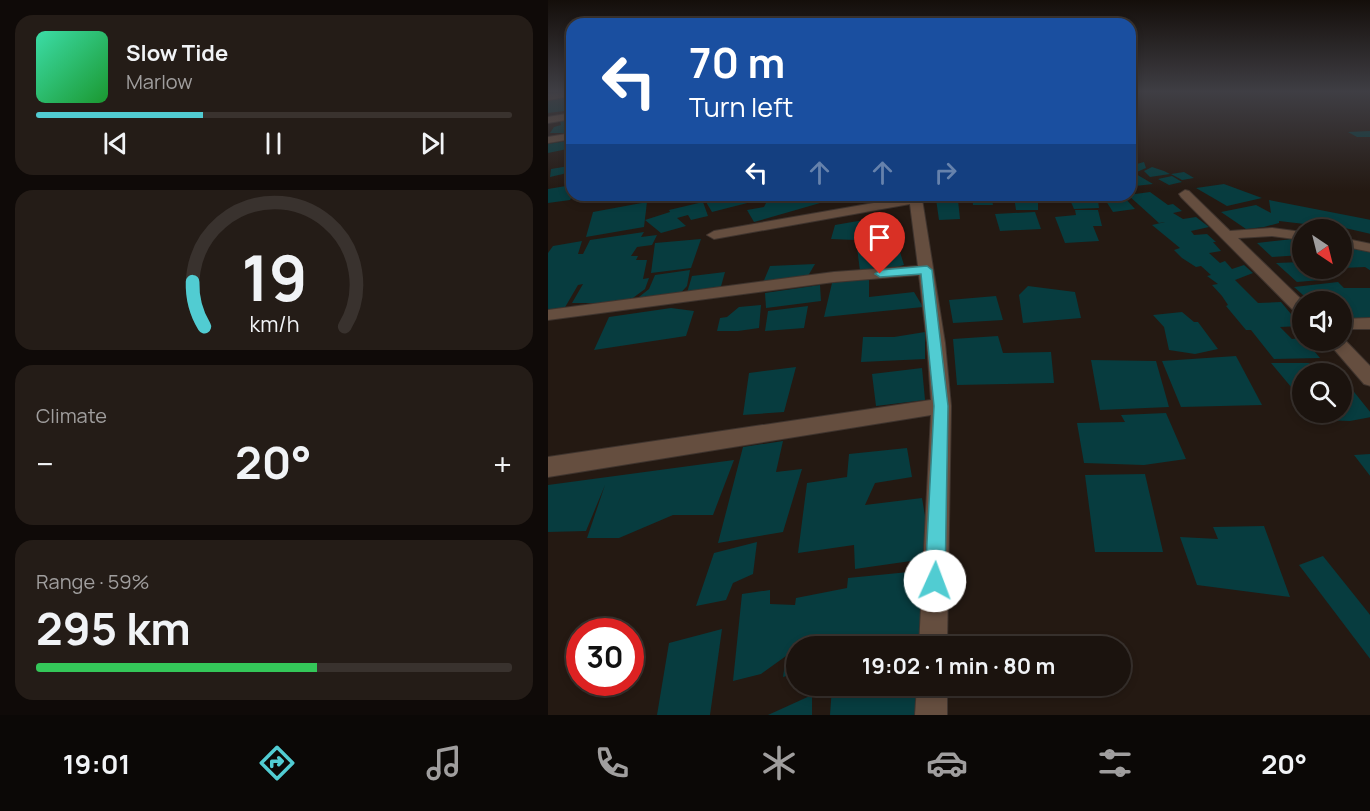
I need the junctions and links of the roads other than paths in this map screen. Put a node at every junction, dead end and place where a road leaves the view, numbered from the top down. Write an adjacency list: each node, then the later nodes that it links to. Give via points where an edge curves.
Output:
1 (566, 137): 2 (street)
2 (548, 140)
3 (1185, 194): 7 (street)
4 (893, 201): 6 (street)
5 (916, 201): 11 (street)
6 (714, 234)
7 (1226, 235): 8 (street); 12 (street)
8 (1292, 235)
9 (1352, 244): 10 (street)
10 (1370, 248)
11 (927, 270): 13 (street, via 834,277); 18 (street)
12 (1292, 299)
13 (548, 315)
14 (1370, 323): 15 (street)
15 (1352, 324)
16 (1344, 351): 17 (street)
17 (1370, 379)
18 (941, 406): 19 (street); 20 (street)
19 (548, 467)
20 (933, 636)
21 (932, 696): 22 (street)
22 (931, 715)

